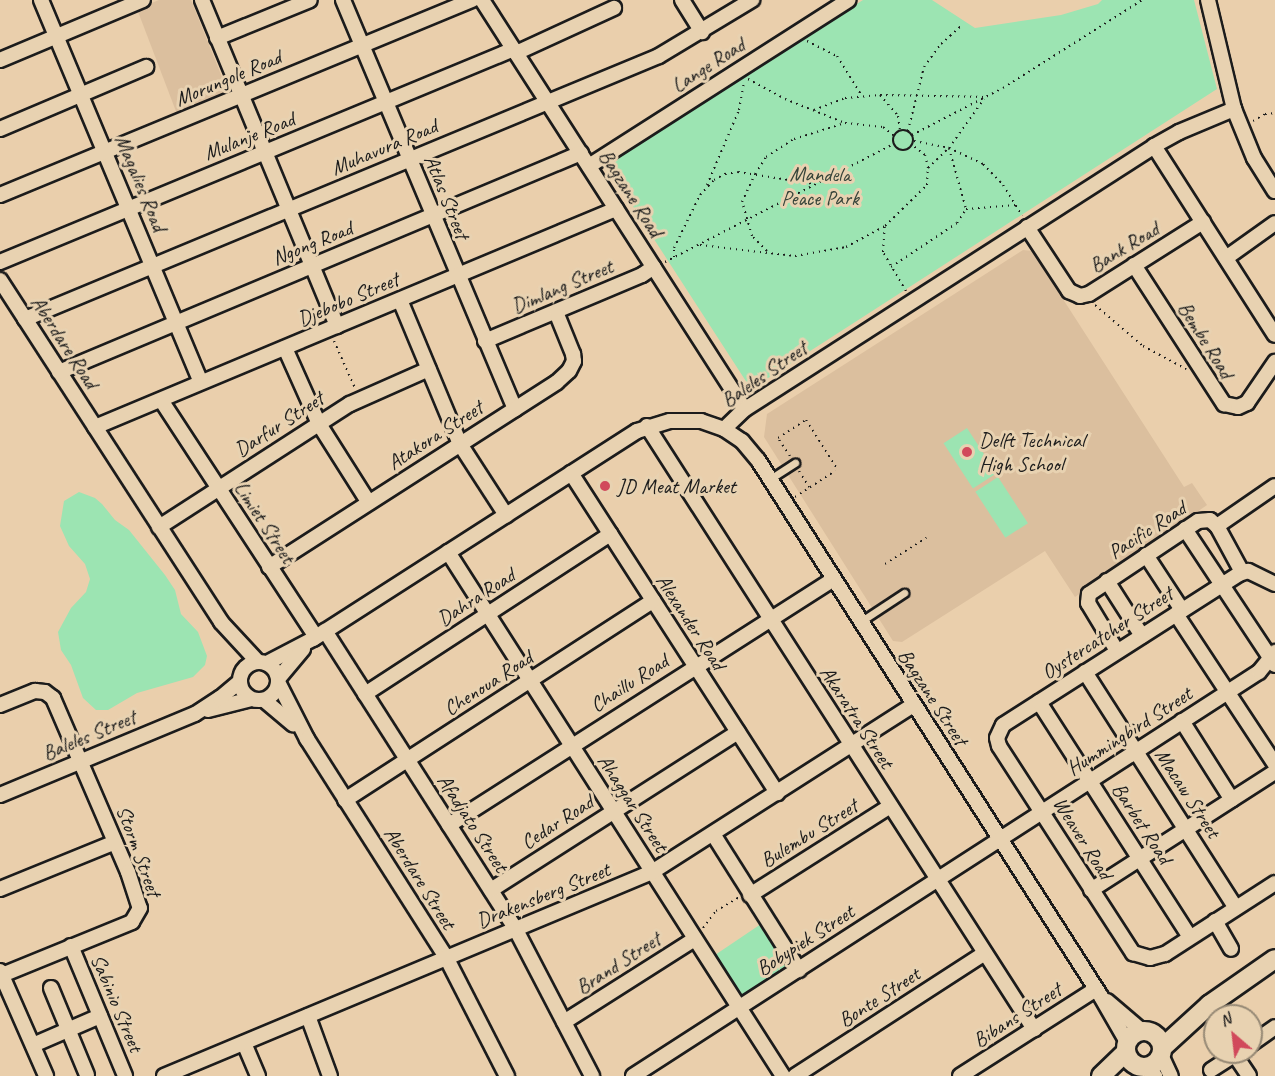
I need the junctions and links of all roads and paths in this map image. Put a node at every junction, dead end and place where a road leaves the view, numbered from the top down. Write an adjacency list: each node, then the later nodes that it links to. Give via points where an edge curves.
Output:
1 (41, 0): 17 (street, Magalies Road)
2 (143, 0): 17 (street)
3 (202, 0): 18 (street)
4 (310, 0): 18 (street)
5 (343, 0): 19 (street, Atlas Street)
6 (472, 0): 19 (street, Morungole Road)
7 (482, 0): 20 (street, Bagzane Road)
8 (682, 0): 15 (street)
9 (752, 0): 15 (street, Muhavura Road)
10 (849, 0): 16 (street, Lange Road)
11 (1142, 0): 28 (path)
12 (1208, 0): 31 (street)
13 (614, 9): 20 (street, Mulanje Road)
14 (962, 24): 25 (path, via 940,44 924,67)
15 (702, 32): 30 (street, Muhavura Road, via 659,56)
16 (798, 32): 27 (path, via 837,56); 50 (street, Lange Road)
17 (56, 36): 21 (street); 23 (street, Magalies Road)
18 (217, 38): 26 (street)
19 (362, 44): 26 (street, Morungole Road); 29 (street, Atlas Street)
20 (515, 51): 29 (street, Mulanje Road); 30 (street, Bagzane Road)
21 (0, 60)
22 (146, 67): 23 (street)
23 (81, 95): 36 (street); 46 (street, Magalies Road)
24 (880, 95): 25 (path); 27 (path); 37 (path, via 897,116)
25 (917, 95): 28 (path); 38 (path)
26 (241, 96): 46 (street, Morungole Road); 47 (street)
27 (862, 96): 32 (path)
28 (985, 97): 39 (path); 45 (path)
29 (385, 102): 47 (street, Mulanje Road); 49 (street, Atlas Street)
30 (548, 102): 48 (street, Bagzane Road); 49 (street, Muhavura Road)
31 (1234, 109): 35 (street); 44 (street, Baleles Street)
32 (814, 110): 34 (path); 54 (path, via 745,78 738,110)
33 (1275, 113): 35 (path)
34 (845, 123): 40 (path, via 883,127); 52 (path, via 794,139 766,157)
35 (1240, 126): 55 (street)
36 (0, 129)
37 (900, 130): 38 (path); 40 (path)
38 (908, 131): 39 (path)
39 (912, 135): 41 (path)
40 (894, 136): 42 (path)
41 (914, 141): 43 (path); 45 (path)
42 (894, 144): 43 (path, via 902,150); 53 (path)
43 (912, 145): 51 (path, via 925,155)
44 (1154, 146): 64 (street); 67 (street, Baleles Street)
45 (949, 147): 51 (path); 57 (path, via 983,164); 60 (path)
46 (105, 152): 56 (street, Morungole Road); 58 (street, Magalies Road)
47 (265, 153): 58 (street, Mulanje Road); 61 (street)
48 (581, 153): 50 (street, Bagzane Road); 62 (street, Ngong Road)
49 (409, 160): 61 (street, Muhavura Road); 62 (street, Atlas Street)
50 (589, 166): 59 (street, Bagzane Road)
51 (928, 168): 66 (path, via 927,185)
52 (755, 174): 53 (path); 54 (path, via 724,174); 63 (path, via 742,202)
53 (816, 184): 63 (path)
54 (706, 187): 70 (path, via 694,204 674,248)
55 (1275, 191)
56 (0, 195)
57 (1016, 204): 60 (path); 67 (path)
58 (129, 208): 72 (street, Mulanje Road); 74 (street, Magalies Road)
59 (616, 209): 76 (street, Bagzane Road); 78 (street, Djebobo Street)
60 (966, 209): 77 (path, via 957,222)
61 (288, 210): 74 (street, Muhavura Road); 75 (street)
62 (432, 216): 75 (street, Ngong Road); 78 (street, Atlas Street)
63 (746, 221): 68 (path); 69 (path, via 752,236)
64 (1203, 222): 71 (street); 73 (street, Bank Road)
65 (1275, 223): 71 (street)
66 (885, 226): 69 (path, via 846,247 795,256); 77 (path, via 883,252)
67 (1027, 227): 80 (street, Bank Road, via 1069,291); 82 (street, Baleles Street)
68 (698, 245): 69 (path); 70 (path)
69 (767, 251)
70 (674, 257): 76 (path)
71 (1226, 258): 87 (street)
72 (0, 262)
73 (1134, 265): 80 (street, Bank Road); 90 (street, Bembe Road, via 1224,404 1238,407 1247,403)
74 (153, 266): 84 (street, Muhavura Road); 85 (street, Magalies Road)
75 (311, 266): 85 (street, Ngong Road); 86 (street)
76 (654, 267): 83 (street, Dimlang Street); 98 (street, Bagzane Road)
77 (891, 267): 82 (path)
78 (457, 276): 81 (street, Djebobo Street); 88 (street, Atlas Street)
79 (0, 280): 84 (street, Aberdare Road)
80 (1084, 296): 92 (path, via 1143,346)
81 (400, 300): 86 (street, Djebobo Street); 91 (street)
82 (913, 301): 98 (street, Baleles Street)
83 (556, 312): 88 (street, Dimlang Street); 97 (street, Atakora Street, via 574,361 557,382)
84 (25, 319): 93 (street, Aberdare Road)
85 (176, 322): 93 (street, Ngong Road); 94 (street, Magalies Road)
86 (333, 328): 89 (street, Djebobo Street); 95 (path)
87 (1275, 335)
88 (485, 341): 97 (street, Atlas Street)
89 (285, 348): 94 (street, Djebobo Street); 99 (street)
90 (1275, 362)
91 (429, 369): 95 (street, Darfur Street); 103 (street)
92 (1186, 369)
93 (59, 372): 101 (street, Aberdare Road)
94 (201, 382): 96 (street, Djebobo Street)
95 (360, 399): 99 (street, Darfur Street)
96 (161, 400): 101 (street, Djebobo Street); 110 (street, Limiet Street)
97 (515, 409): 103 (street, Atakora Street)
98 (745, 409): 102 (street, Baleles Street)
99 (319, 424): 110 (street, Darfur Street); 111 (street)
100 (647, 426): 102 (street, Baleles Street, via 701,421); 106 (street, Baleles Street); 132 (street, Akaratra Street)
101 (95, 427): 114 (street)
102 (724, 429): 107 (street, Bagzane Street, via 742,441)
103 (460, 444): 111 (street, Atakora Street); 113 (street)
104 (795, 463): 107 (lane); 109 (path, via 778,438 806,420 835,469)
105 (793, 472): 109 (path, via 798,469)
106 (571, 473): 113 (street, Baleles Street); 117 (street, Alexander Road)
107 (770, 479): 112 (street, Bagzane Street)
108 (1275, 486): 115 (street)
109 (810, 488): 112 (path)
110 (219, 489): 114 (street, Darfur Street); 122 (street, Limiet Street)
111 (369, 503): 122 (street, Atakora Street)
112 (785, 503): 124 (street, Bagzane Street)
113 (506, 515): 119 (street, Baleles Street)
114 (159, 526): 133 (street)
115 (1217, 526): 116 (street, Pacific Road, via 1205,519); 123 (street, Pacific Road)
116 (1185, 529): 120 (street, Pacific Road); 127 (street)
117 (610, 534): 129 (street, Alexander Road); 131 (street, Dahra Road)
118 (926, 538): 121 (path)
119 (448, 552): 131 (street, Ahaggar Street); 135 (street, Baleles Street)
120 (1146, 555): 125 (street, Pacific Road); 130 (street)
121 (885, 564)
122 (269, 567): 135 (street, Limiet Street)
123 (1242, 572): 126 (street, via 1261,575); 127 (street, Oystercatcher Street)
124 (833, 579): 132 (street, Chaillu Road); 134 (street, Bagzane Street)
125 (1107, 581): 136 (street); 137 (street, Pacific Road, via 1088,596 1088,603)
126 (1275, 584)
127 (1221, 585): 130 (street, Oystercatcher Street); 138 (street)
128 (904, 593): 134 (lane)
129 (653, 601): 140 (street, Alexander Road); 143 (street, Chenoua Road)
130 (1179, 612): 136 (street, Oystercatcher Street); 145 (street)
131 (488, 615): 143 (street, Ahaggar Street); 146 (street, Dahra Road)
132 (770, 619): 140 (street, Chaillu Road); 157 (street, Akaratra Street)
133 (221, 622): 139 (street); 142 (street)
134 (860, 622): 150 (street, Bagzane Street)
135 (318, 636): 139 (street, Baleles Street); 144 (street, Baleles Street); 146 (street, Afadjato Street)
136 (1142, 636): 137 (street, Oystercatcher Street)
137 (1117, 651): 141 (street, Oystercatcher Street)
138 (1274, 659): 145 (street, Hummingbird Street)
139 (262, 663): 142 (street, via 249,665); 144 (street, via 276,672)
140 (695, 665): 153 (street, Alexander Road); 156 (street, Chaillu Road)
141 (1085, 672): 148 (street, Oystercatcher Street); 158 (street, Macaw Street)
142 (241, 677): 147 (street, via 244,693); 151 (street, Baleles Street, via 220,698)
143 (530, 680): 156 (street, Ahaggar Street); 159 (street, Chenoua Road)
144 (278, 682): 147 (street, via 273,695); 155 (street, Aberdare Street)
145 (1228, 693): 152 (street, Hummingbird Street); 161 (street)
146 (365, 694): 159 (street, Afadjato Street)
147 (257, 699): 151 (street, Baleles Street); 155 (street, Aberdare Street, via 281,712)
148 (1039, 702): 154 (street, Oystercatcher Street, via 1003,725); 163 (street, Barbet Road)
149 (0, 705): 160 (street, Storm Street, via 35,691 50,694)
150 (913, 705): 157 (street, Drakensberg Street); 174 (street, Bagzane Street)
151 (195, 714): 160 (street, Baleles Street)
152 (1182, 722): 158 (street, Hummingbird Street); 167 (street)
153 (738, 732): 164 (street, Alexander Road); 169 (street, Cedar Road)
154 (998, 733): 170 (street, Weaver Road, via 999,746)
155 (307, 739): 166 (street, Aberdare Street)
156 (571, 745): 169 (street, Ahaggar Street); 171 (street, Chaillu Road)
157 (850, 746): 164 (street, Drakensberg Street); 168 (street, Akaratra Street)
158 (1136, 751): 163 (street, Hummingbird Street); 172 (street, Macaw Street)
159 (407, 760): 166 (street, Chenoua Road); 171 (street, Afadjato Street)
160 (81, 761): 165 (street, Baleles Street); 175 (street, Storm Street)
161 (1275, 765)
162 (1275, 772): 167 (street)
163 (1090, 781): 170 (street, Hummingbird Street); 176 (street, Barbet Road)
164 (777, 793): 173 (street, Drakensberg Street)
165 (0, 795)
166 (345, 800): 192 (street, Aberdare Street)
167 (1232, 800): 172 (street)
168 (890, 806): 178 (street, Akaratra Street); 183 (street, Bulembu Street)
169 (613, 810): 177 (street, Ahaggar Street); 181 (street, Cedar Road)
170 (1042, 813): 174 (street, Hummingbird Street); 182 (street, Weaver Road)
171 (449, 825): 181 (street, Afadjato Street)
172 (1187, 829): 176 (street); 184 (street, Macaw Street)
173 (713, 834): 177 (street, Drakensberg Street); 183 (street)
174 (1000, 840): 178 (street, Bobypiek Street); 197 (street, Bagzane Street)
175 (115, 842): 180 (street); 189 (street, Storm Street, via 139,901 138,915 132,922)
176 (1141, 858): 182 (street); 187 (street, Barbet Road)
177 (652, 872): 186 (street, Drakensberg Street); 188 (street, Ahaggar Street)
178 (938, 880): 191 (street, Akaratra Street); 194 (street, Bobypiek Street)
179 (1275, 883): 184 (street)
180 (0, 889)
181 (491, 890): 186 (street, Afadjato Street)
182 (1091, 890): 187 (street, Weaver Road, via 1129,950 1144,958 1160,956)
183 (750, 895): 188 (path, via 716,911); 194 (street)
184 (1236, 908): 185 (street)
185 (1215, 921): 187 (street); 190 (street)
186 (515, 928): 192 (street, Drakensberg Street); 204 (street, Afadjato Street)
187 (1190, 937)
188 (695, 939): 199 (street, Ahaggar Street); 204 (street, Brand Street)
189 (71, 946): 195 (street, Storm Street); 202 (street, Sabinio Street)
190 (1231, 949)
191 (985, 953): 205 (street, Akaratra Street); 225 (street, Bonte Street)
192 (446, 957): 203 (street, Drakensberg Street); 221 (street, Aberdare Street)
193 (1275, 959): 198 (street)
194 (799, 970): 199 (street, Bobypiek Street)
195 (1, 974): 209 (street)
196 (51, 988): 206 (street)
197 (1098, 992): 205 (street, Bibans Street); 207 (street, Bagzane Street); 210 (street, Bagzane Street)
198 (1210, 1004)
199 (739, 1008): 223 (street, Bobypiek Street); 224 (street, Ahaggar Street)
200 (1203, 1008): 207 (street, via 1162,1029)
201 (1203, 1011): 211 (street)
202 (100, 1016): 206 (street); 217 (street, Sabinio Street)
203 (308, 1016): 208 (street, Drakensberg Street); 220 (street)
204 (564, 1022): 222 (street, Afadjato Street)
205 (1034, 1029): 226 (street, Bibans Street)
206 (68, 1030): 209 (street); 215 (street)
207 (1145, 1031): 210 (street, via 1133,1034); 211 (street, via 1158,1038)
208 (244, 1042): 218 (street, Drakensberg Street); 219 (street)
209 (33, 1045): 216 (street)
210 (1126, 1047): 213 (street, via 1130,1061); 227 (street)
211 (1162, 1051): 213 (street, via 1156,1063); 229 (street)
212 (1221, 1064): 214 (street)
213 (1146, 1070): 228 (street)
214 (1211, 1070)
215 (87, 1075)
216 (46, 1076)
217 (125, 1076)
218 (164, 1076)
219 (258, 1076)
220 (330, 1076)
221 (507, 1076)
222 (592, 1076)
223 (633, 1076)
224 (783, 1076)
225 (795, 1076)
226 (960, 1076)
227 (1101, 1076)
228 (1116, 1076)
229 (1171, 1076)

